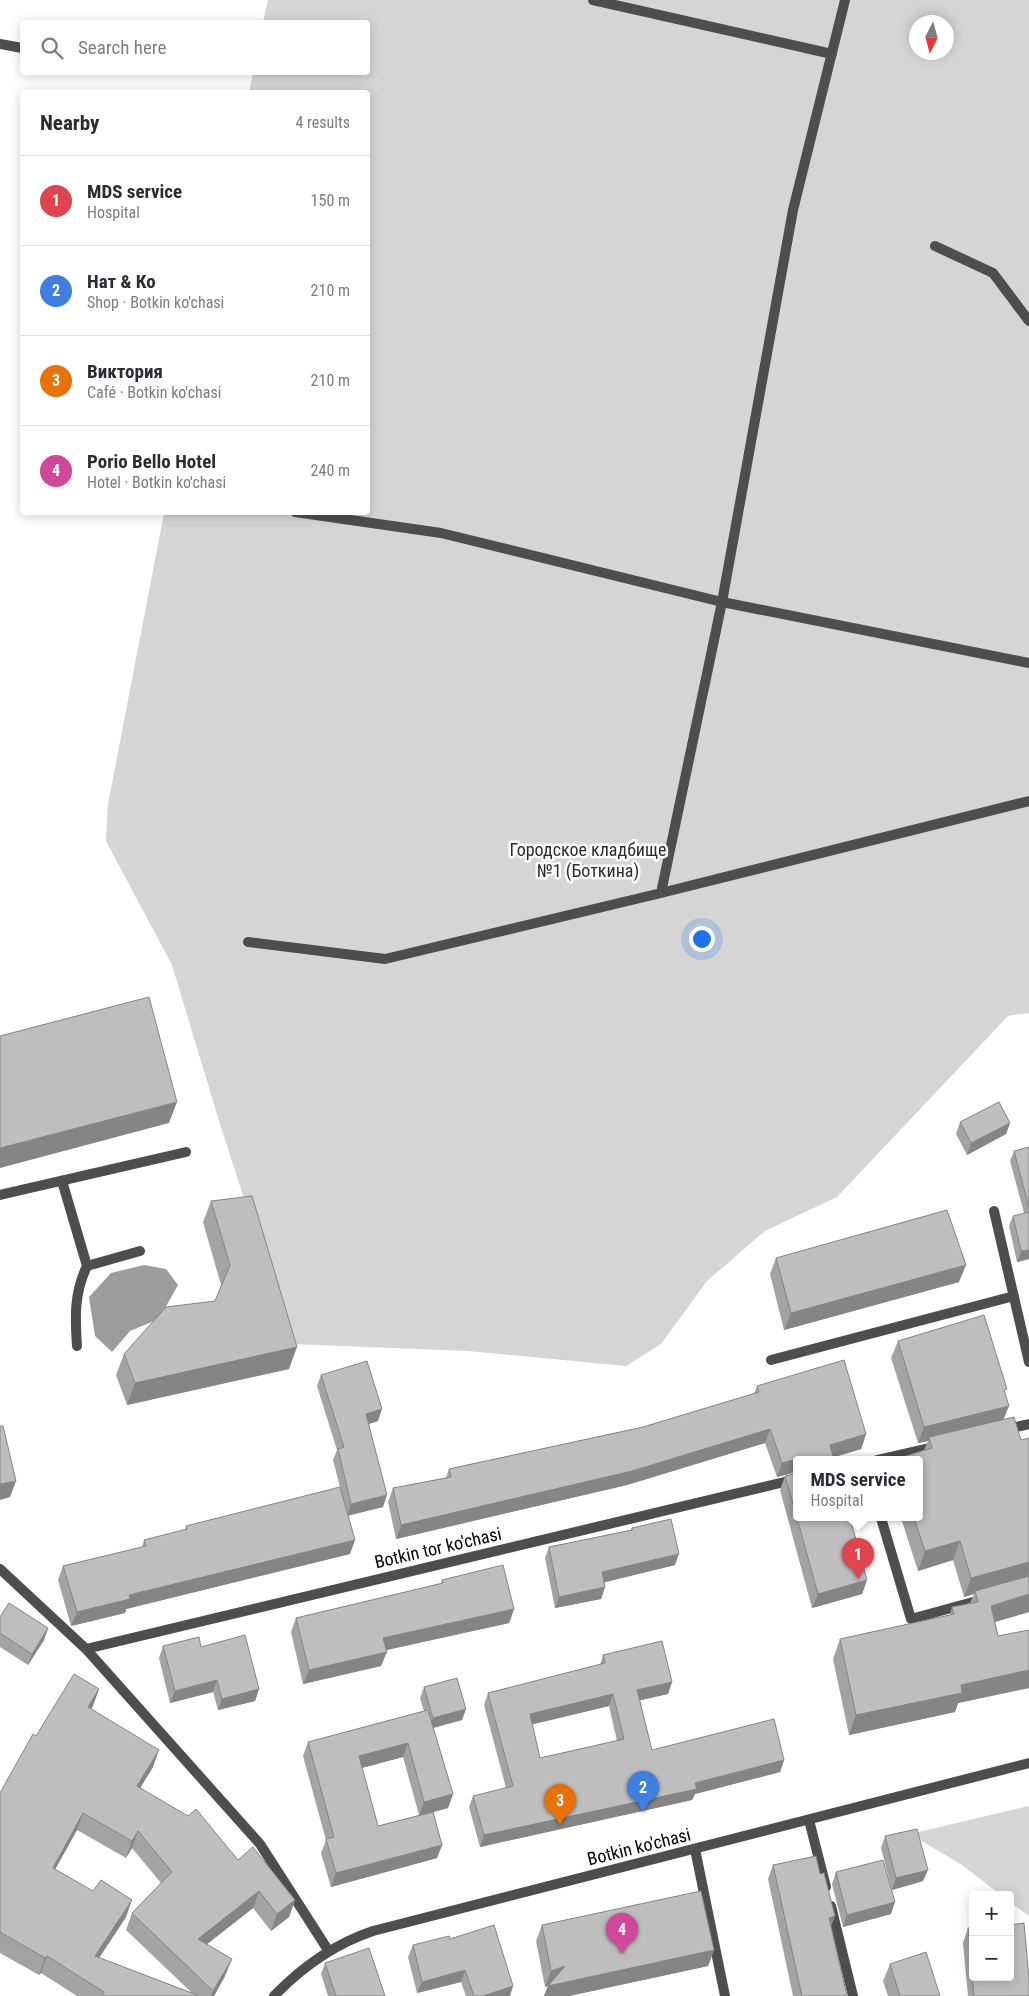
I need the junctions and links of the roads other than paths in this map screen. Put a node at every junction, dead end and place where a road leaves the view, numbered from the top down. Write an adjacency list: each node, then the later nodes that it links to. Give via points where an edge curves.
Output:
1 (593, 0): 5 (street)
2 (845, 0): 5 (street)
3 (0, 44): 4 (street)
4 (20, 48)
5 (832, 54): 9 (street, via 793,210)
6 (935, 246): 7 (street, via 993,273)
7 (1029, 321)
8 (315, 515): 9 (street, via 441,534)
9 (722, 602): 10 (street); 12 (street)
10 (1029, 663)
11 (1029, 801): 12 (street)
12 (661, 893): 13 (street, via 385,959)
13 (248, 942)
14 (186, 1152): 15 (street)
15 (62, 1181): 16 (street); 19 (street)
16 (0, 1195)
17 (994, 1211): 20 (street)
18 (140, 1251): 19 (street)
19 (87, 1266): 21 (street, via 76,1300)
20 (1014, 1296): 22 (street); 23 (street)
21 (77, 1346)
22 (771, 1360)
23 (1029, 1362)
24 (1029, 1424): 25 (street)
25 (991, 1433)
26 (953, 1442): 27 (street)
27 (894, 1456)
28 (793, 1480): 32 (street, Botkin tor ko'chasi)
29 (882, 1521): 31 (street, via 911,1619)
30 (0, 1570): 32 (street)
31 (993, 1596)
32 (86, 1649): 36 (street, via 260,1844)
33 (1029, 1763): 34 (street, Botkin ko'chasi)
34 (809, 1820): 35 (street, Botkin ko'chasi); 39 (street)
35 (696, 1849): 36 (street, Botkin ko'chasi, via 373,1931); 38 (street)
36 (328, 1950): 37 (street, Botkin ko'chasi)
37 (274, 1996)
38 (726, 1996)
39 (853, 1996)

